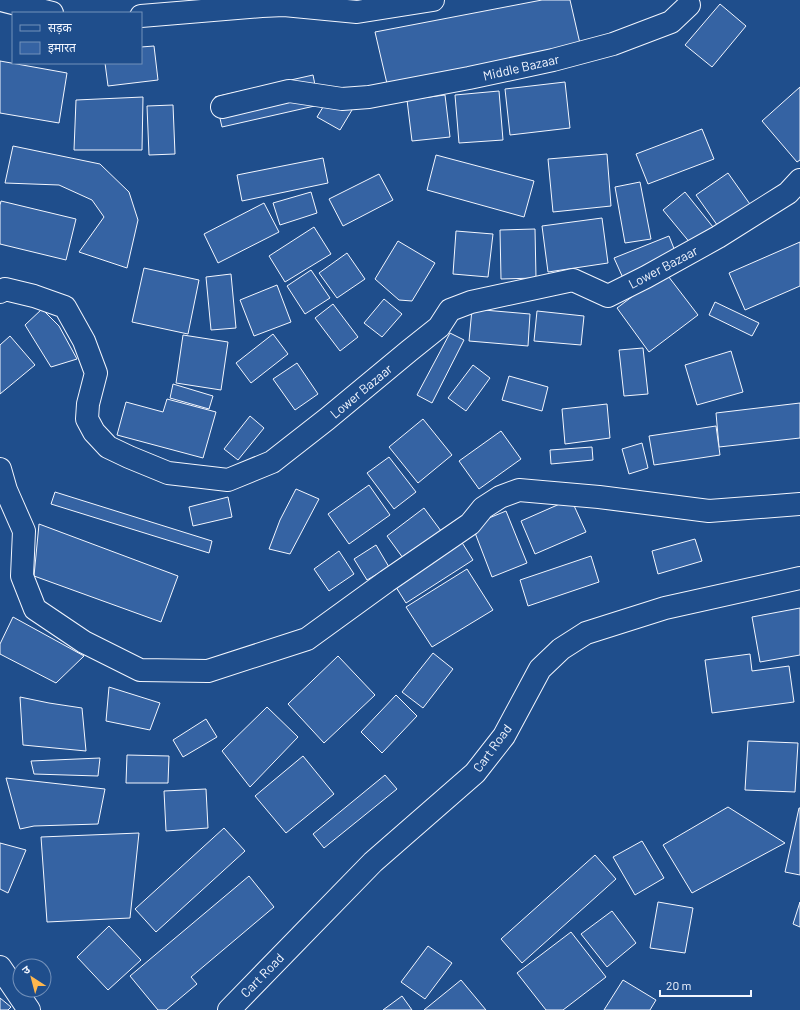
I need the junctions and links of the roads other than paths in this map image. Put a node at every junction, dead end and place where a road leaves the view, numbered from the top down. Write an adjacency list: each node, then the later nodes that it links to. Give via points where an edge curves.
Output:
1 (1, 0): 4 (street)
2 (433, 0): 5 (street, via 357,12 284,5)
3 (689, 5): 6 (street, Middle Bazaar, via 671,22 613,44 553,60 369,97 342,99 289,91)
4 (48, 12)
5 (142, 16)
6 (222, 107)
7 (800, 180): 8 (street, Lower Bazaar, via 788,193 718,237 608,296 573,280 471,302 450,310 439,327 272,462 228,480 168,473 108,447 94,432 87,419 96,373 84,341 65,307 5,289)
8 (0, 292)
9 (0, 469): 10 (street, via 24,531 22,576 35,609 84,642 140,670 208,671 307,639 470,524 483,508 500,497 519,490 599,496 709,511)
10 (800, 504)
11 (800, 578): 14 (street, Cart Road, via 665,608 586,633 561,649 540,669 504,736 475,773 373,862)
12 (0, 968): 13 (street)
13 (28, 1010)
14 (229, 1010)

